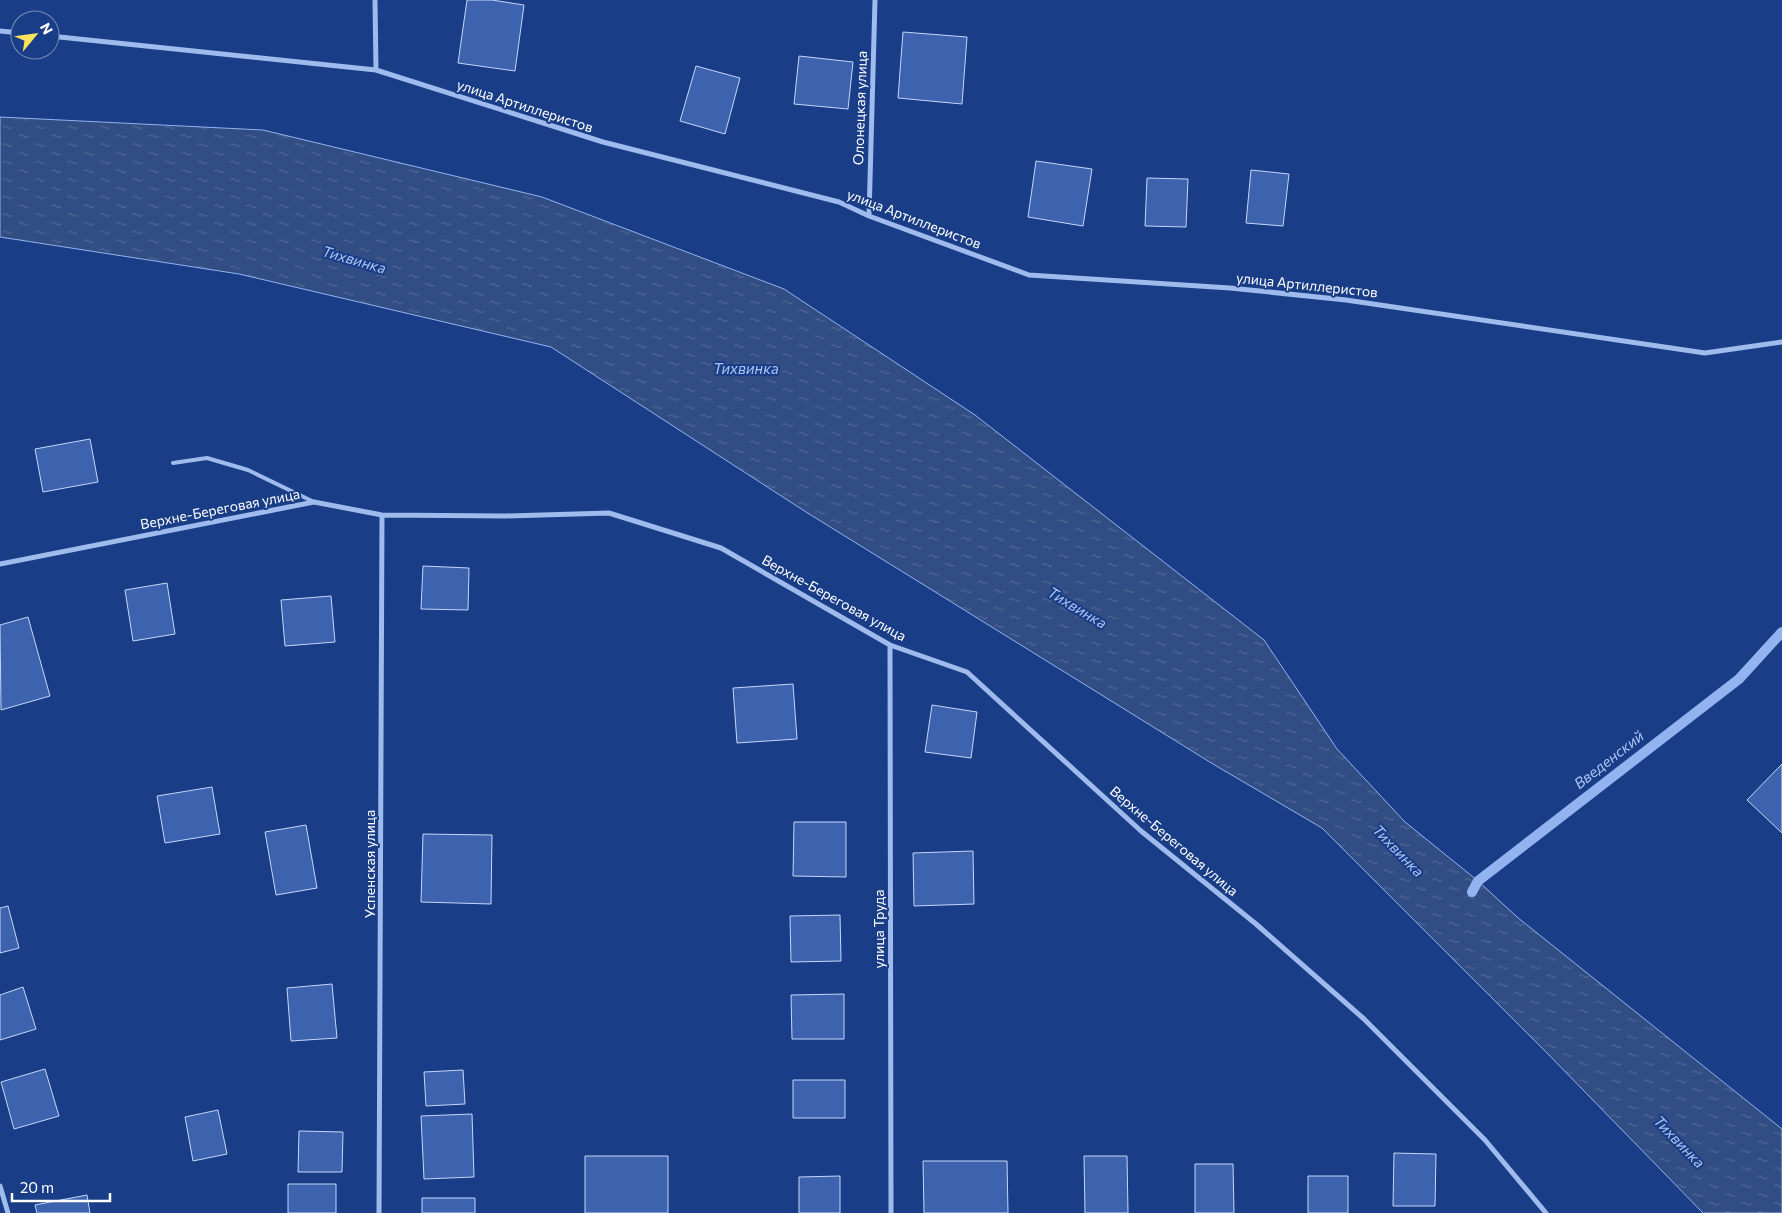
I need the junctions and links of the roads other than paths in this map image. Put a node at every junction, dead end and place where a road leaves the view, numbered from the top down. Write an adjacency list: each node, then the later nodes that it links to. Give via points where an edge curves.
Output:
1 (375, 0): 4 (street)
2 (875, 0): 5 (street, Олонецкая улица)
3 (60, 37): 4 (street, улица Артиллеристов)
4 (376, 70): 5 (street, улица Артиллеристов, via 603,142 839,202)
5 (869, 216): 6 (street, улица Артиллеристов, via 1029,275 1230,288 1346,300 1705,353)
6 (1782, 342)
7 (173, 463): 8 (lane, via 207,458 248,470)
8 (314, 502): 9 (street, Верхне-Береговая улица); 10 (street, Верхне-Береговая улица)
9 (382, 514): 11 (street, Верхне-Береговая улица, via 505,516 609,513 721,548); 14 (street, Успенская улица)
10 (0, 564)
11 (890, 645): 15 (street, улица Труда); 16 (street, Верхне-Береговая улица, via 967,672 1141,831 1256,924 1364,1019 1485,1140)
12 (0, 1186): 13 (street)
13 (8, 1213)
14 (379, 1213)
15 (891, 1213)
16 (1546, 1213)

